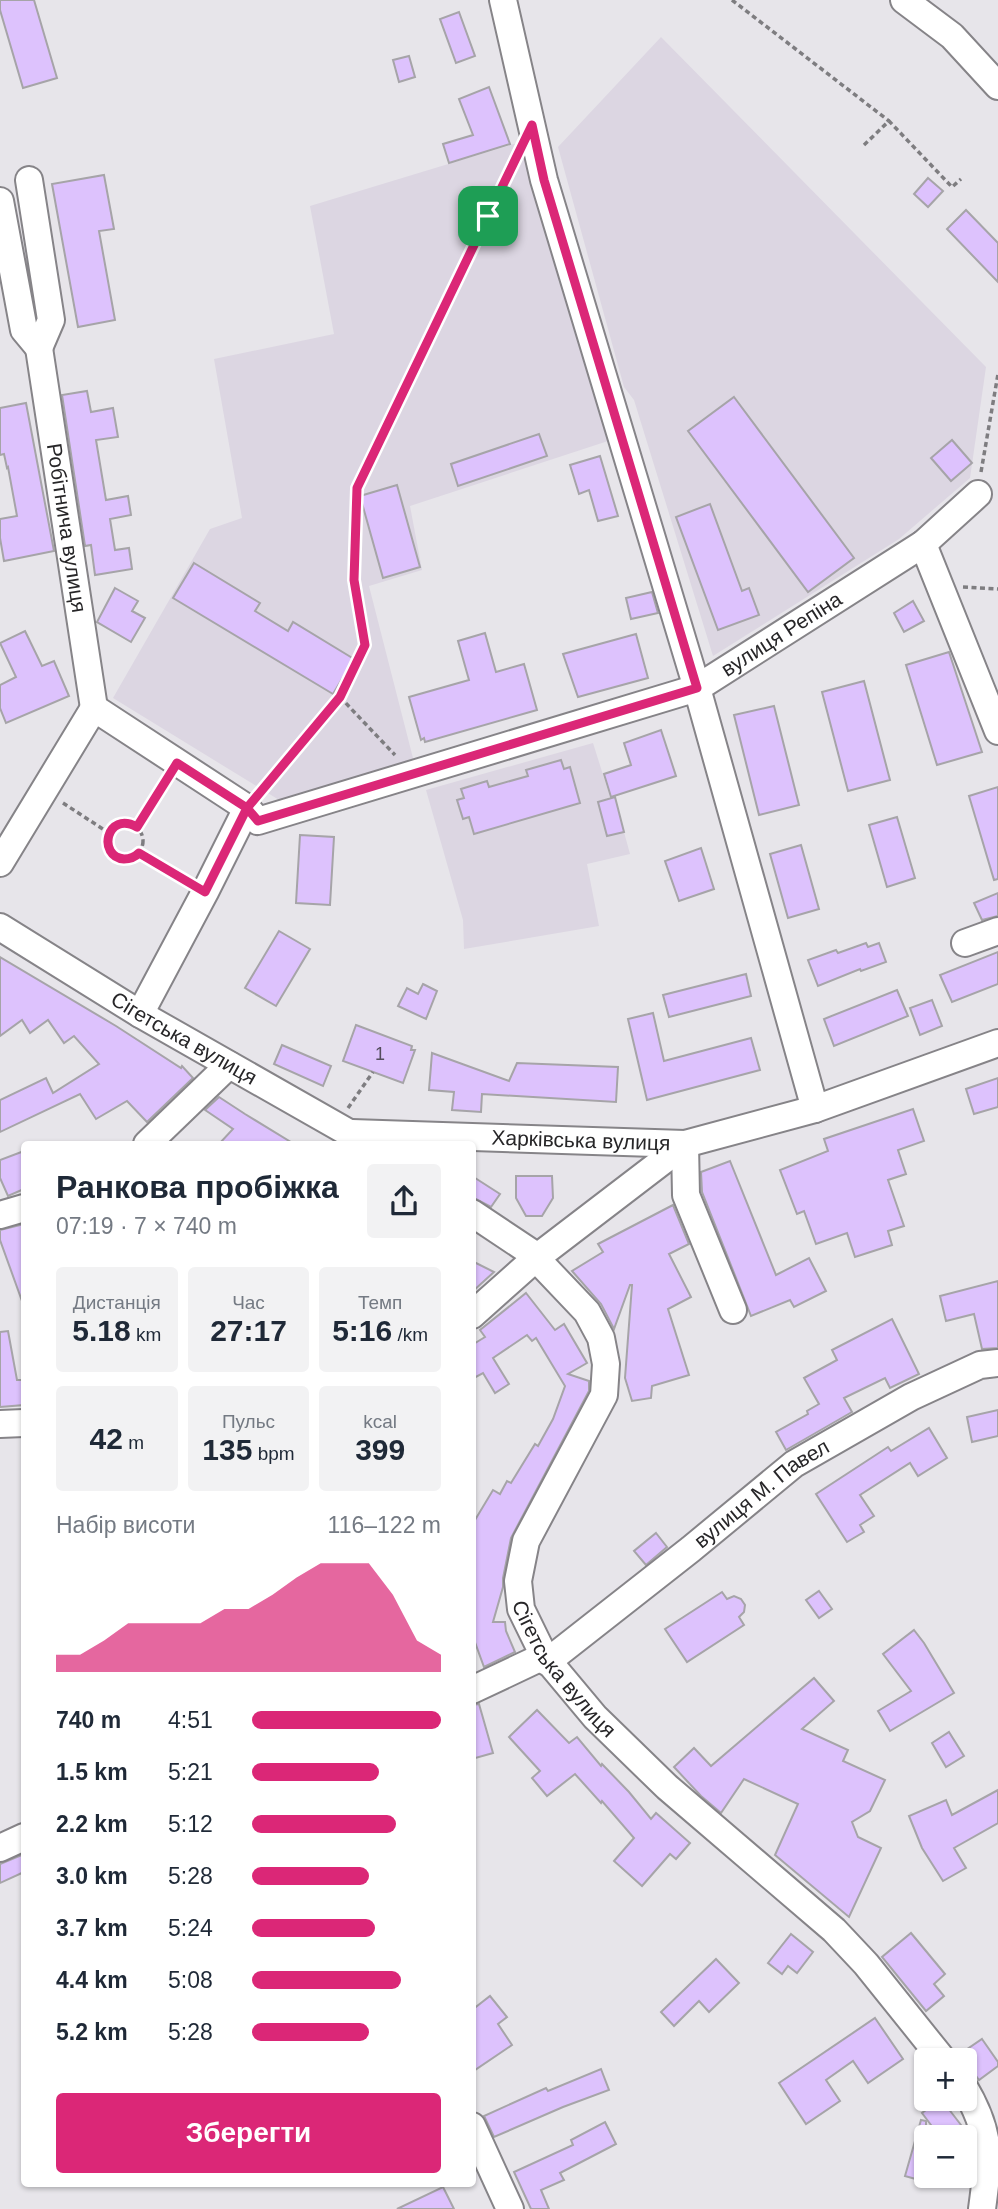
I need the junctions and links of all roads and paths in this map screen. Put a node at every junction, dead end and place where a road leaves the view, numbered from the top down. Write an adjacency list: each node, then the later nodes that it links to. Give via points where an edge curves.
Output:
1 (503, 0): 6 (street)
2 (732, 0): 5 (path)
3 (904, 0): 4 (street, via 952,36)
4 (998, 86)
5 (890, 121): 7 (path); 8 (path, via 951,187)
6 (532, 125): 17 (street, via 544,180); 18 (path, via 357,488 354,580 365,645)
7 (864, 145)
8 (961, 179)
9 (29, 180): 11 (street, via 51,320)
10 (0, 201): 11 (street, via 24,330)
11 (39, 348): 19 (street, Робітнича вулиця)
12 (998, 374): 13 (path)
13 (978, 494): 14 (street, вулиця Репіна)
14 (923, 544): 15 (street); 17 (street, вулиця Репіна)
15 (940, 587): 16 (path); 20 (street)
16 (998, 589)
17 (697, 688): 22 (street, вулиця Репіна); 37 (street)
18 (340, 697): 22 (path); 24 (path)
19 (94, 708): 21 (street); 23 (street)
20 (998, 731)
21 (177, 763): 24 (street); 25 (path)
22 (414, 774): 24 (street, вулиця Репіна, via 258,821)
23 (44, 791): 26 (path); 28 (street)
24 (247, 808): 29 (street)
25 (137, 827): 26 (path, via 117,825); 27 (path, via 143,842)
26 (109, 833): 27 (path, via 109,848 117,857 129,859)
27 (139, 853): 29 (path)
28 (0, 863)
29 (205, 892): 33 (street)
30 (0, 927): 33 (street, Сігетська вулиця)
31 (998, 931): 32 (street)
32 (965, 943)
33 (141, 1014): 35 (street, Сігетська вулиця)
34 (998, 1043): 37 (street, Харківська вулиця)
35 (229, 1065): 38 (street, Сігетська вулиця); 39 (street)
36 (373, 1072): 38 (path)
37 (815, 1109): 40 (street, Харківська вулиця)
38 (356, 1129): 40 (street, Харківська вулиця)
39 (150, 1141)
40 (685, 1144): 44 (street, Харківська вулиця); 45 (street, via 685,1195)
41 (21, 1209): 42 (street)
42 (0, 1215)
43 (476, 1216): 44 (street, Сігетська вулиця)
44 (536, 1258): 46 (street, Харківська вулиця); 50 (street, Сігетська вулиця, via 587,1312 601,1338 606,1364 604,1395 526,1541 523,1555 518,1581 521,1609)
45 (733, 1310)
46 (476, 1311)
47 (998, 1363): 50 (street, вулиця М. Павел, via 980,1365 912,1396 794,1464)
48 (21, 1423): 49 (street)
49 (0, 1424)
50 (546, 1659): 51 (street, вулиця М. Павел); 54 (street, Сігетська вулиця, via 595,1717 667,1787 834,1930)
51 (476, 1688)
52 (21, 1838): 53 (street)
53 (0, 1848)
54 (933, 2048)
55 (976, 2111): 58 (street, via 984,2128 988,2161)
56 (476, 2135): 57 (street)
57 (510, 2209)
58 (982, 2209)

